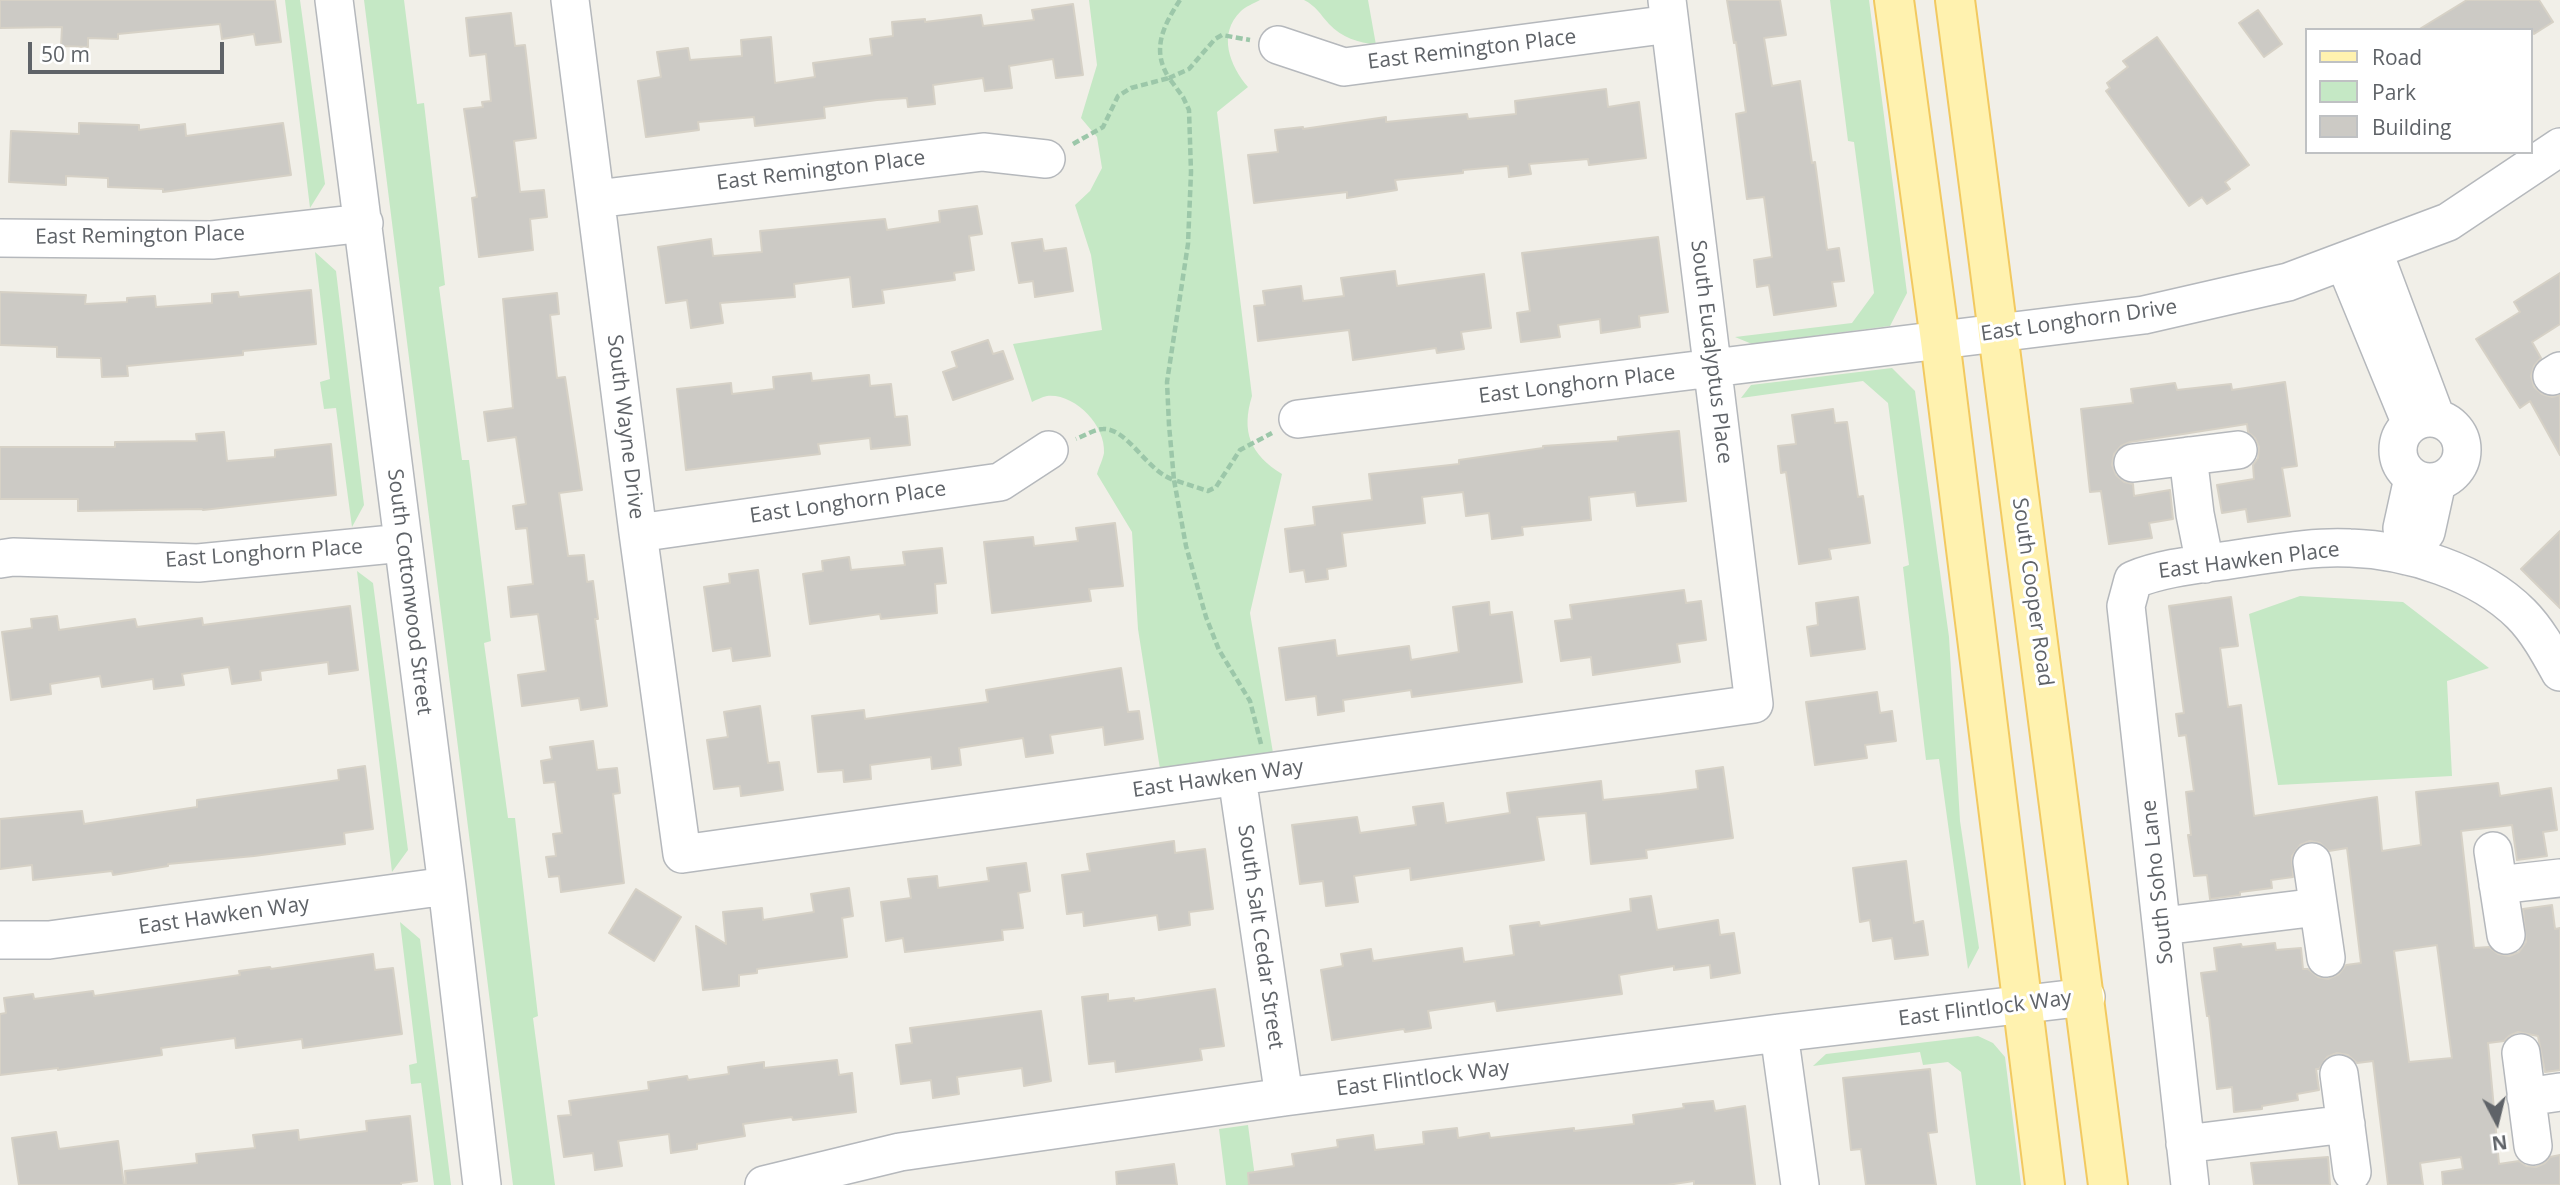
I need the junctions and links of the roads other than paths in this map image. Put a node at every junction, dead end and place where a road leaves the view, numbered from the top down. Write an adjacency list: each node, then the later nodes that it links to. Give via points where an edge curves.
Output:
1 (334, 0): 10 (street, South Cottonwood Street)
2 (570, 0): 9 (street, South Wayne Drive)
3 (1894, 0): 14 (main road)
4 (1955, 0): 13 (main road, South Cooper Road)
5 (1668, 12): 6 (street, East Remington Place, via 1344,67); 15 (street, South Eucalyptus Place)
6 (1278, 45)
7 (2560, 147): 12 (street, East Longhorn Drive, via 2448,222)
8 (1046, 159): 9 (street, East Remington Place, via 983,152)
9 (596, 199): 23 (street, South Wayne Drive)
10 (364, 223): 11 (street, East Remington Place, via 212,240); 24 (street, South Cottonwood Street)
11 (0, 238)
12 (2359, 256): 13 (street, East Longhorn Drive, via 2288,282 2144,315); 17 (street)
13 (1998, 333): 14 (street, East Longhorn Drive); 41 (main road, South Cooper Road)
14 (1940, 340): 15 (street, East Longhorn Place); 42 (main road)
15 (1714, 369): 16 (street, East Longhorn Place); 30 (street, South Eucalyptus Place)
16 (1298, 419)
17 (2423, 421): 22 (street, via 2403,433 2398,445 2404,469); 22 (street, via 2448,423 2462,443 2462,456 2449,477)
18 (1049, 450): 23 (street, East Longhorn Place, via 1000,482)
19 (2238, 450): 20 (street)
20 (2188, 456): 21 (street); 27 (street)
21 (2133, 463)
22 (2425, 480): 25 (street, via 2402,528)
23 (638, 533): 32 (street, South Wayne Drive)
24 (402, 543): 26 (street, East Longhorn Place, via 198,564); 35 (street, South Cottonwood Street)
25 (2407, 556): 27 (street, East Hawken Place, via 2349,548); 29 (street, East Hawken Place, via 2459,572 2493,592 2521,614)
26 (0, 559)
27 (2205, 564): 28 (street, East Hawken Place)
28 (2133, 580): 37 (street, South Soho Lane, via 2126,606)
29 (2560, 672)
30 (1754, 705): 31 (street, East Hawken Way)
31 (1251, 775): 32 (street, East Hawken Way); 47 (street, South Salt Cedar Street)
32 (682, 855)
33 (2312, 862): 36 (street)
34 (2560, 878): 38 (street, via 2495,868)
35 (447, 886): 39 (street, East Hawken Way, via 49,940); 52 (street, South Cottonwood Street)
36 (2318, 907): 37 (street); 40 (street)
37 (2163, 926): 49 (street, South Soho Lane)
38 (2506, 935)
39 (0, 940)
40 (2326, 958)
41 (2086, 997): 42 (street, East Flintlock Way); 56 (main road, South Cooper Road)
42 (2023, 1005): 43 (street, East Flintlock Way); 55 (main road)
43 (1779, 1033): 47 (street, East Flintlock Way); 54 (street)
44 (2521, 1053): 46 (street)
45 (2339, 1074): 48 (street)
46 (2543, 1095): 50 (street)
47 (1284, 1097): 53 (street, East Flintlock Way, via 900,1152)
48 (2346, 1124): 49 (street); 51 (street)
49 (2185, 1144): 57 (street, South Soho Lane)
50 (2533, 1146)
51 (2352, 1172)
52 (482, 1185)
53 (764, 1185)
54 (1800, 1185)
55 (2046, 1185)
56 (2108, 1185)
57 (2190, 1185)

